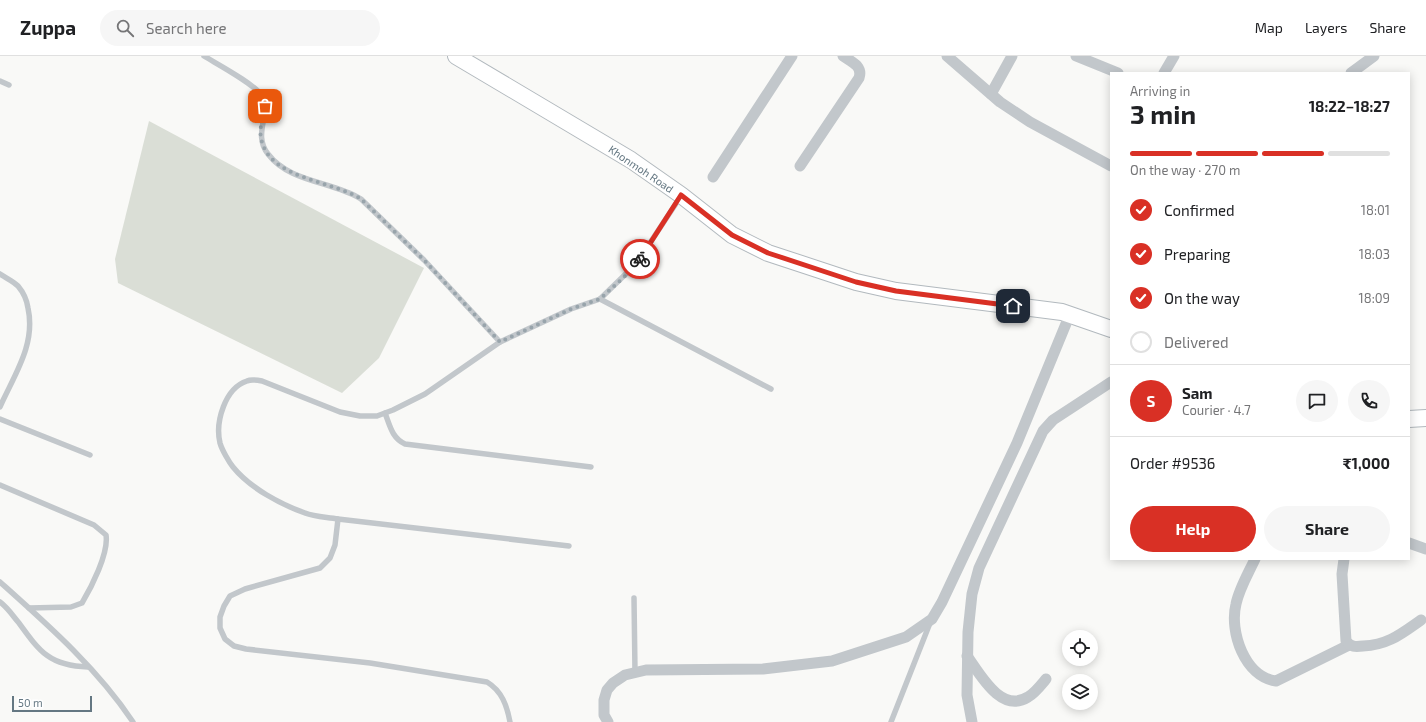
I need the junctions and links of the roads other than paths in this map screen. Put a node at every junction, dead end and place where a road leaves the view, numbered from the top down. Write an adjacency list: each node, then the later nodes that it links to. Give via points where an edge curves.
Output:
1 (204, 56): 24 (lane, via 255,88 262,96 265,106 260,134 269,156 290,171 350,192 361,199 424,260)
2 (456, 56): 19 (main road, Khonmoh Road, via 631,160)
3 (792, 56): 18 (street)
4 (843, 56): 17 (street, via 860,68 861,73)
5 (947, 56): 15 (street)
6 (1012, 56): 15 (street)
7 (1076, 56): 10 (street)
8 (1174, 56): 11 (street)
9 (1374, 56): 12 (street)
10 (1116, 72)
11 (1165, 72)
12 (1352, 72)
13 (0, 81): 14 (lane)
14 (9, 85)
15 (991, 94): 16 (street, via 1030,122)
16 (1110, 165)
17 (800, 166)
18 (713, 177)
19 (681, 195): 21 (lane, via 636,264); 22 (main road, Khonmoh Road, via 732,235 768,253 856,282 896,291)
20 (0, 274): 27 (lane, via 18,287 27,301 30,324 28,345 23,360)
21 (600, 299): 24 (lane, via 571,309); 26 (lane)
22 (1070, 314): 23 (main road, Khonmoh Road); 45 (street, via 1017,443)
23 (1110, 329)
24 (500, 342): 28 (lane, via 425,394)
25 (1110, 383): 48 (street, via 1053,420 1043,431 979,568 972,594)
26 (771, 389)
27 (0, 407)
28 (385, 413): 33 (lane, via 392,434 405,444); 35 (lane, via 377,416 360,416 340,412 262,381 248,380 238,385 229,395 219,426 220,444 233,467 276,500 305,514)
29 (1426, 418): 31 (main road)
30 (0, 419): 32 (lane)
31 (1410, 419)
32 (90, 455)
33 (591, 467)
34 (0, 485): 44 (lane, via 94,525 106,535 103,558 82,603 71,607)
35 (338, 519): 37 (lane); 53 (lane, via 333,551 320,568 245,589 230,596 220,617 220,628 225,639 234,646 246,650 370,663 487,682 495,686 500,693)
36 (1410, 543): 38 (street)
37 (569, 546)
38 (1426, 549)
39 (1255, 560): 47 (street, via 1241,590 1234,616 1238,641 1248,664 1260,675 1276,681)
40 (1344, 560): 47 (street, via 1342,574 1346,641)
41 (0, 582): 44 (lane)
42 (634, 598): 50 (lane)
43 (0, 602): 49 (lane, via 43,653 64,664)
44 (29, 608): 49 (lane, via 57,633)
45 (932, 619): 50 (street, via 906,637 832,661 763,669); 55 (lane)
46 (1421, 620): 47 (street, via 1382,644 1355,647)
47 (1349, 645)
48 (967, 656): 51 (street, via 991,690 1006,698 1017,701 1024,699); 56 (street, via 967,695)
49 (88, 667): 52 (lane)
50 (635, 672): 54 (street, via 625,674 607,690 604,715)
51 (1046, 679)
52 (133, 722)
53 (510, 722)
54 (608, 722)
55 (891, 722)
56 (972, 722)

